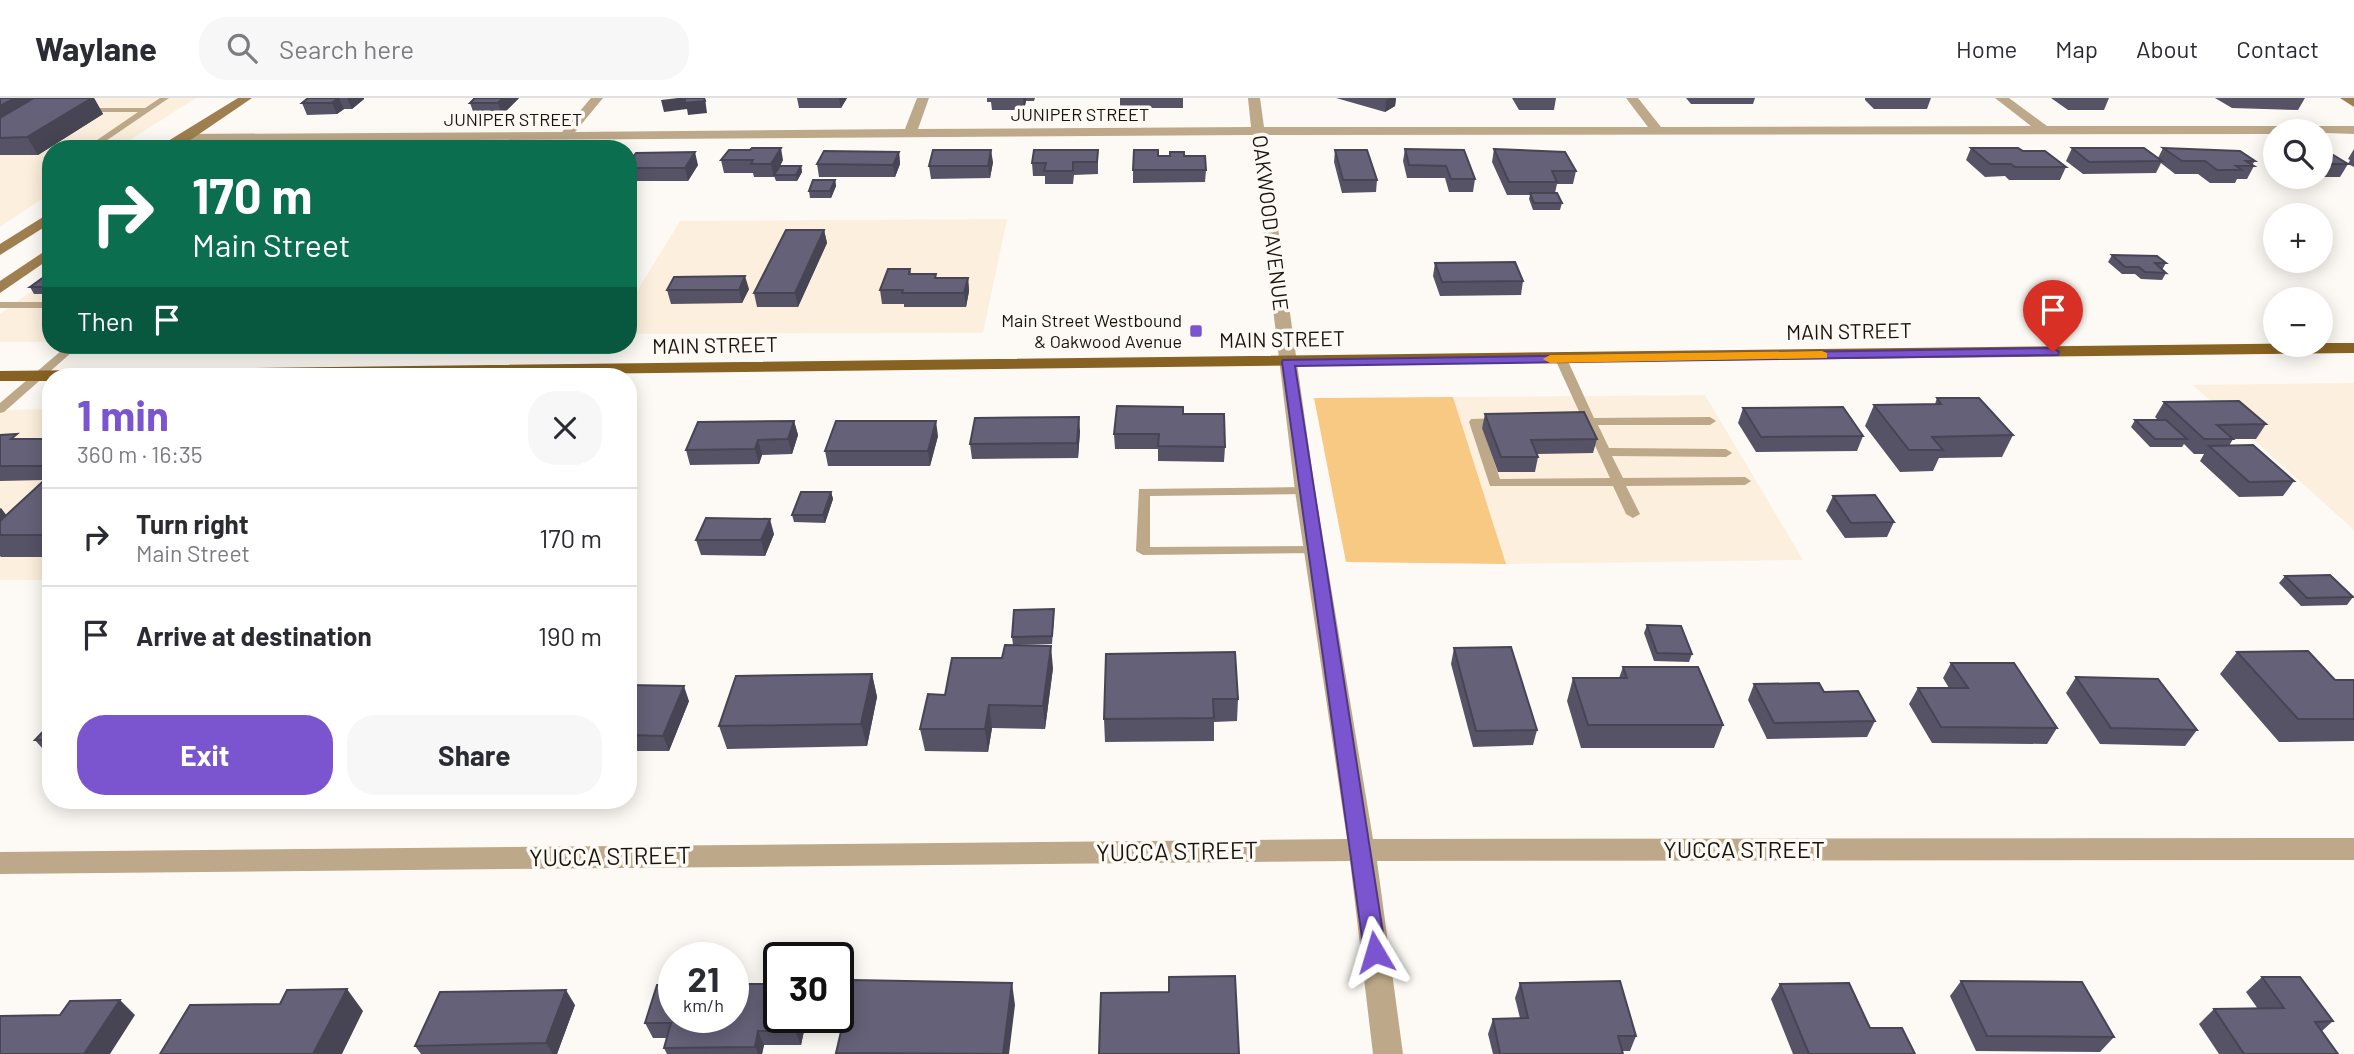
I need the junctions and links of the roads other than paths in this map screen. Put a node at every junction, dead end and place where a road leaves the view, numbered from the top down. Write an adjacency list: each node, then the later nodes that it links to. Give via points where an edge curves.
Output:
1 (165, 98): 11 (lane)
2 (246, 98): 19 (street)
3 (597, 98): 17 (street)
4 (923, 98): 16 (street)
5 (1254, 98): 14 (street, OAKWOOD AVENUE)
6 (1632, 98): 15 (street)
7 (2001, 98): 12 (street)
8 (2346, 98): 9 (street)
9 (2354, 103)
10 (72, 110): 11 (lane)
11 (147, 110): 18 (lane)
12 (2042, 129): 13 (street, JUNIPER STREET); 15 (street, JUNIPER STREET)
13 (2354, 130)
14 (1259, 131): 15 (street, JUNIPER STREET); 16 (street, JUNIPER STREET); 32 (street, OAKWOOD AVENUE)
15 (1658, 132)
16 (910, 133): 17 (street, JUNIPER STREET)
17 (564, 137): 20 (street, JUNIPER STREET)
18 (102, 140)
19 (187, 140)
20 (400, 140)
21 (42, 222): 22 (street)
22 (0, 251)
23 (42, 258): 24 (street)
24 (0, 288)
25 (33, 292): 27 (lane)
26 (0, 305): 27 (lane)
27 (16, 305): 28 (lane)
28 (42, 305)
29 (2354, 348): 31 (main road, MAIN STREET)
30 (63, 354): 33 (lane)
31 (1561, 359): 32 (main road, MAIN STREET); 43 (lane)
32 (1288, 362): 34 (main road, MAIN STREET); 48 (street, OAKWOOD AVENUE)
33 (47, 368)
34 (637, 371)
35 (42, 372): 37 (lane)
36 (0, 376): 37 (main road, MAIN STREET)
37 (37, 376): 38 (main road, MAIN STREET); 39 (lane)
38 (42, 376)
39 (0, 409)
40 (1710, 421): 43 (lane)
41 (1514, 422): 47 (lane, via 1475,422 1495,483)
42 (1553, 422): 43 (lane)
43 (1592, 422): 44 (lane)
44 (1606, 452): 45 (lane); 47 (lane)
45 (1726, 453)
46 (1745, 481): 47 (lane)
47 (1618, 482): 49 (lane)
48 (1305, 491): 50 (street, OAKWOOD AVENUE); 50 (lane, via 1144,492 1143,551)
49 (1633, 514)
50 (1315, 550): 52 (street, OAKWOOD AVENUE)
51 (2354, 849): 52 (street, YUCCA STREET)
52 (1362, 850): 53 (street, YUCCA STREET); 54 (street, OAKWOOD AVENUE)
53 (0, 863)
54 (1388, 1054)

